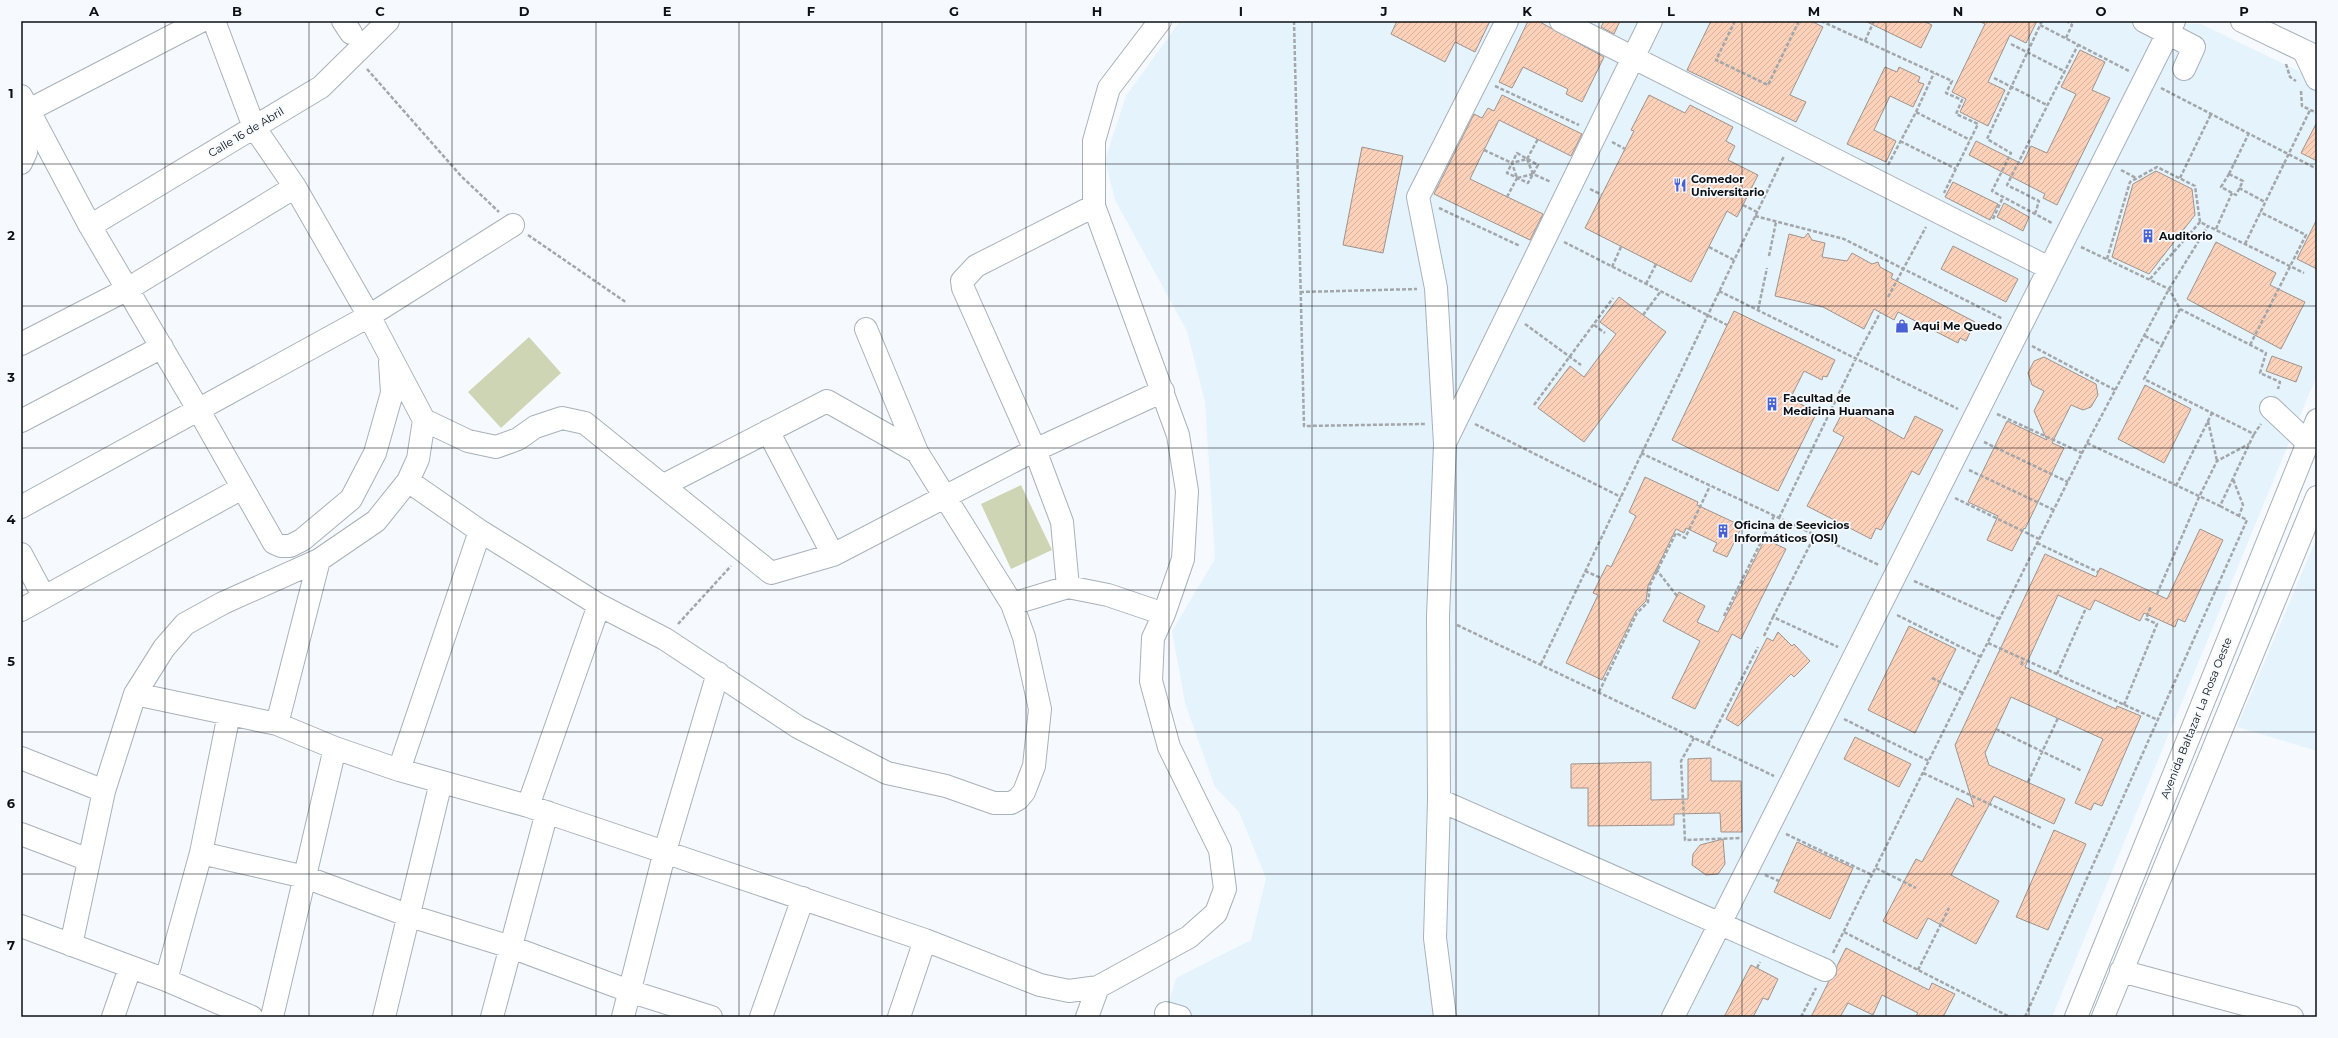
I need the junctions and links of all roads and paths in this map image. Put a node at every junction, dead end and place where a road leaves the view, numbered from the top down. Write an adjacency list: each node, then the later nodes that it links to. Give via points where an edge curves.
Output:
1 (201, 21): 35 (street)
2 (214, 21): 40 (street)
3 (388, 21): 19 (street, Calle 16 de Abril)
4 (1160, 21): 69 (street, via 1109,88 1094,141)
5 (1294, 21): 103 (path)
6 (1507, 21): 30 (street)
7 (1561, 21): 26 (street)
8 (1650, 21): 26 (street)
9 (1735, 21): 10 (path, via 1716,60 1768,85)
10 (1799, 21)
11 (1821, 21): 21 (path)
12 (1874, 21): 21 (path)
13 (2042, 21): 17 (path)
14 (2067, 21): 20 (path, via 2072,25)
15 (2144, 21): 18 (street)
16 (2242, 21): 25 (street)
17 (2040, 25): 20 (path); 24 (path)
18 (2170, 27): 27 (street, via 2194,47); 32 (street)
19 (349, 36): 40 (street, Calle 16 de Abril, via 321,87); 76 (path, via 461,176)
20 (2066, 38): 23 (path)
21 (1865, 41): 29 (path)
22 (2011, 44): 24 (path)
23 (2078, 45): 28 (path); 32 (path)
24 (2028, 52): 28 (path); 34 (path)
25 (2311, 54): 33 (street)
26 (1634, 57): 42 (street); 44 (street)
27 (2184, 69)
28 (2064, 71): 36 (path)
29 (1934, 73): 38 (path); 46 (path, via 1952,81 1946,93 1962,100 1956,114 1978,124)
30 (1478, 78): 42 (path); 66 (street)
31 (1994, 78): 34 (path)
32 (2144, 79): 39 (path); 81 (street)
33 (2317, 79)
34 (2012, 87): 36 (path); 36 (path, via 1987,139 2011,153 1992,192 2035,214 2039,201 2007,185)
35 (25, 103): 77 (street)
36 (2047, 105)
37 (2310, 110): 50 (path)
38 (1916, 112): 46 (path); 47 (path)
39 (2212, 114): 43 (path); 59 (path)
40 (254, 127): 62 (street); 77 (street, Calle 16 de Abril)
41 (21, 131): 52 (street, via 26,152)
42 (1596, 134): 48 (path); 80 (street)
43 (2249, 134): 50 (path); 57 (path)
44 (1793, 138): 60 (street); 71 (path)
45 (1538, 139): 51 (path)
46 (1970, 140): 54 (path)
47 (1900, 141): 54 (path); 60 (path)
48 (1625, 149)
49 (1484, 150): 53 (path)
50 (2288, 154): 55 (path); 67 (path)
51 (1527, 159): 53 (path); 53 (path, via 1517,153); 56 (path); 56 (path, via 1538,165)
52 (21, 163)
53 (1512, 163): 58 (path); 58 (path, via 1507,173)
54 (1956, 169): 70 (path)
55 (2317, 169)
56 (1533, 174): 58 (path); 58 (path, via 1528,184); 61 (path)
57 (2229, 174): 63 (path, via 2243,181); 64 (path, via 2221,187)
58 (1517, 178): 65 (path)
59 (2180, 178): 75 (path, via 2194,186); 87 (path, via 2157,167 2130,182)
60 (1879, 182): 70 (street)
61 (1557, 185)
62 (296, 187): 100 (street); 113 (street)
63 (2239, 188): 64 (path, via 2236,195); 67 (path)
64 (2232, 193): 79 (path)
65 (1507, 197)
66 (1418, 198): 85 (path); 98 (street)
67 (2265, 202): 72 (path)
68 (1743, 205): 71 (path)
69 (1094, 206): 129 (street); 145 (street, via 976,266 962,281)
70 (1935, 210): 93 (street); 94 (path)
71 (1757, 212): 73 (path)
72 (2260, 212): 82 (path); 90 (path, via 2306,235)
73 (1755, 216): 74 (path); 88 (path)
74 (1776, 222): 86 (path); 94 (path, via 1844,239)
75 (2200, 222): 78 (path); 96 (path)
76 (513, 225): 106 (path); 113 (street)
77 (90, 226): 100 (street)
78 (2208, 226): 79 (path); 99 (path)
79 (2216, 230): 82 (path)
80 (1548, 234): 85 (street); 91 (path)
81 (2064, 239): 87 (path); 93 (street)
82 (2245, 244): 90 (path)
83 (1621, 247): 91 (path)
84 (1708, 248): 88 (path)
85 (1538, 255): 109 (street)
86 (1769, 256)
87 (2107, 259): 96 (path)
88 (1734, 260): 102 (path)
89 (1656, 264): 97 (path)
90 (2290, 266): 95 (path); 122 (path)
91 (1612, 267): 97 (path)
92 (1766, 268): 108 (path)
93 (2050, 268): 117 (street)
94 (1903, 269): 105 (path); 117 (path)
95 (2304, 273)
96 (2150, 279): 99 (path)
97 (1646, 284): 101 (path)
98 (1436, 288): 103 (path); 139 (street)
99 (2169, 289): 107 (path); 119 (path)
100 (126, 290): 120 (street); 123 (street)
101 (1661, 291): 111 (path); 112 (path)
102 (1719, 291): 108 (path); 112 (path)
103 (1300, 292): 139 (path, via 1304,426)
104 (1613, 298): 114 (path)
105 (1888, 298)
106 (627, 303)
107 (2180, 309): 121 (path); 122 (path)
108 (1758, 310): 126 (path)
109 (1510, 313): 125 (path); 139 (street)
110 (1880, 313): 126 (path)
111 (1643, 315)
112 (1708, 315): 115 (path); 147 (path)
113 (370, 316): 124 (street); 132 (street)
114 (1594, 325): 118 (path); 125 (path)
115 (1728, 325)
116 (866, 329): 146 (street)
117 (2017, 332): 128 (path); 134 (street)
118 (1605, 333)
119 (2145, 336): 121 (path); 128 (path)
120 (21, 344)
121 (2162, 345): 133 (path, via 2144,379)
122 (2250, 345): 131 (path, via 2266,353 2260,373 2280,382)
123 (162, 346): 132 (street); 137 (street)
124 (389, 353): 135 (street); 157 (street, via 392,393 375,453 351,499 302,540 290,546 281,546 274,543)
125 (1570, 357): 127 (path); 130 (path)
126 (1856, 358): 134 (path); 168 (path)
127 (1581, 365)
128 (2115, 390): 142 (path)
129 (1163, 391): 145 (street); 192 (street, via 1178,436 1187,491 1183,559)
130 (1534, 405)
131 (2271, 408): 141 (path); 143 (street)
132 (198, 409): 157 (street); 164 (street)
133 (2212, 413): 138 (path); 141 (path)
134 (1974, 419): 148 (path); 150 (street); 153 (path)
135 (424, 420): 152 (street, via 418,459); 154 (street, via 468,441 496,448 518,439 535,427 562,418 585,423)
136 (2317, 420): 143 (street, Avenida Baltazar La Rosa Oeste)
137 (21, 421)
138 (2208, 421): 149 (path); 156 (path)
139 (1449, 428): 161 (path); 193 (street)
140 (768, 431): 146 (street, via 828,401); 154 (street); 175 (street)
141 (2254, 434): 144 (path)
142 (2087, 443): 148 (path); 156 (path)
143 (2308, 443): 275 (street, Avenida Baltazar La Rosa Oeste)
144 (2249, 444): 149 (path); 151 (path)
145 (1035, 450): 160 (street); 182 (street, via 1062,522)
146 (917, 452): 160 (street)
147 (1641, 453): 155 (path); 161 (path)
148 (2082, 453): 153 (path)
149 (2217, 461): 162 (path)
150 (1952, 462): 158 (street); 165 (path)
151 (2233, 479): 163 (path); 167 (path, via 2244,505)
152 (408, 481): 169 (street); 176 (street, via 376,521)
153 (2068, 482): 165 (path)
154 (664, 485): 173 (street)
155 (1710, 486): 166 (path); 177 (path, via 1685,538 1676,533)
156 (2176, 486): 162 (path)
157 (242, 488): 185 (street)
158 (1938, 490): 171 (path); 180 (street)
159 (2317, 496): 256 (street)
160 (946, 497): 175 (street); 186 (street)
161 (1620, 497): 178 (path)
162 (2199, 497): 163 (path); 183 (path)
163 (2220, 506): 167 (path)
164 (21, 507)
165 (2054, 510): 171 (path)
166 (1774, 516): 168 (path); 194 (path)
167 (2239, 516): 216 (path, via 2247,520)
168 (1779, 518): 170 (path)
169 (480, 531): 187 (street); 225 (street)
170 (1815, 535): 180 (path); 195 (path)
171 (2039, 539): 172 (path)
172 (2037, 543): 179 (path); 196 (path)
173 (744, 552): 175 (street, via 771,573); 198 (path)
174 (21, 554): 185 (street)
175 (833, 556)
176 (319, 560): 211 (street, via 223,603 185,624 164,648); 217 (street)
177 (1657, 570): 184 (path); 209 (path, via 1650,585 1648,602 1637,613)
178 (1585, 571): 181 (path); 204 (path)
179 (2098, 572)
180 (1896, 573): 189 (street); 196 (path)
181 (1601, 578)
182 (1068, 587): 186 (street); 192 (street, via 1108,595)
183 (2157, 594)
184 (1677, 596)
185 (44, 597): 191 (street)
186 (1012, 604): 206 (street, via 1024,637 1040,709 1034,766 1024,792 1018,799 1010,802 994,803 946,786 887,773 798,727)
187 (599, 605): 198 (street); 233 (street)
188 (2151, 606): 212 (path, via 2146,619 2157,624)
189 (1879, 607): 201 (street); 202 (path)
190 (2086, 608): 207 (path)
191 (21, 610)
192 (1164, 614): 258 (street, via 1153,638 1151,681 1169,747 1220,850 1225,889 1216,913 1189,938)
193 (1438, 616): 204 (path); 232 (street)
194 (1724, 616)
195 (1773, 617): 197 (path); 201 (path)
196 (2000, 619): 199 (path)
197 (1764, 636)
198 (665, 639): 206 (street)
199 (1988, 643): 202 (path); 203 (path)
200 (1758, 647): 220 (path)
201 (1855, 655): 213 (street)
202 (1981, 657): 210 (path)
203 (2024, 659): 205 (path); 207 (path)
204 (1541, 664): 209 (path)
205 (2021, 665)
206 (718, 673): 237 (street)
207 (2057, 674): 212 (path)
208 (1932, 678): 210 (path)
209 (1599, 692): 219 (path)
210 (1963, 693): 224 (path)
211 (135, 694): 214 (street); 231 (street)
212 (2124, 705): 216 (path)
213 (1827, 711): 224 (path); 230 (street)
214 (229, 714): 217 (street); 238 (street)
215 (2058, 718): 222 (path)
216 (2158, 720): 274 (path)
217 (277, 724): 221 (street)
218 (1996, 730): 222 (path)
219 (1694, 738): 220 (path); 235 (path, via 1681,761 1685,840)
220 (1708, 744): 230 (path)
221 (335, 748): 225 (street); 242 (street)
222 (2043, 752): 226 (path); 229 (path)
223 (21, 758): 231 (street)
224 (1929, 761): 227 (path)
225 (399, 770): 228 (street)
226 (2082, 771)
227 (1923, 772): 234 (path); 240 (path)
228 (441, 782): 233 (street); 246 (street)
229 (2028, 782)
230 (1790, 784): 235 (street)
231 (104, 791): 239 (street)
232 (1439, 800): 247 (street); 270 (street, via 1435,938)
233 (537, 809): 237 (street); 252 (street)
234 (2041, 828)
235 (1766, 832): 241 (path); 247 (street)
236 (21, 834): 239 (street)
237 (665, 851): 244 (street); 259 (street)
238 (201, 853): 242 (street); 257 (street)
239 (89, 860): 251 (street)
240 (1876, 868): 241 (path); 243 (path)
241 (1872, 875): 249 (path)
242 (305, 878): 246 (street); 262 (street)
243 (1916, 888)
244 (803, 898): 250 (street); 267 (street)
245 (1949, 908): 255 (path)
246 (407, 915): 252 (street); 263 (street)
247 (1720, 924): 254 (street); 271 (street)
248 (21, 926): 251 (street)
249 (1844, 932): 254 (path); 255 (path)
250 (925, 940): 258 (street, via 1040,985 1069,991); 268 (street)
251 (71, 945): 253 (street)
252 (511, 947): 259 (street); 264 (street)
253 (130, 968): 257 (street); 261 (street)
254 (1825, 970): 272 (path)
255 (1918, 970): 273 (path)
256 (2121, 971): 276 (street); 277 (street)
257 (166, 980): 260 (street)
258 (1098, 987): 269 (street)
259 (629, 991): 265 (street); 266 (street)
260 (246, 1016)
261 (113, 1017)
262 (272, 1017)
263 (384, 1017)
264 (492, 1017)
265 (623, 1017)
266 (712, 1017)
267 (761, 1017)
268 (899, 1017)
269 (1087, 1017)
270 (1445, 1017)
271 (1673, 1017)
272 (1802, 1017)
273 (2010, 1017)
274 (2025, 1017)
275 (2076, 1017)
276 (2103, 1017)
277 (2292, 1017)

